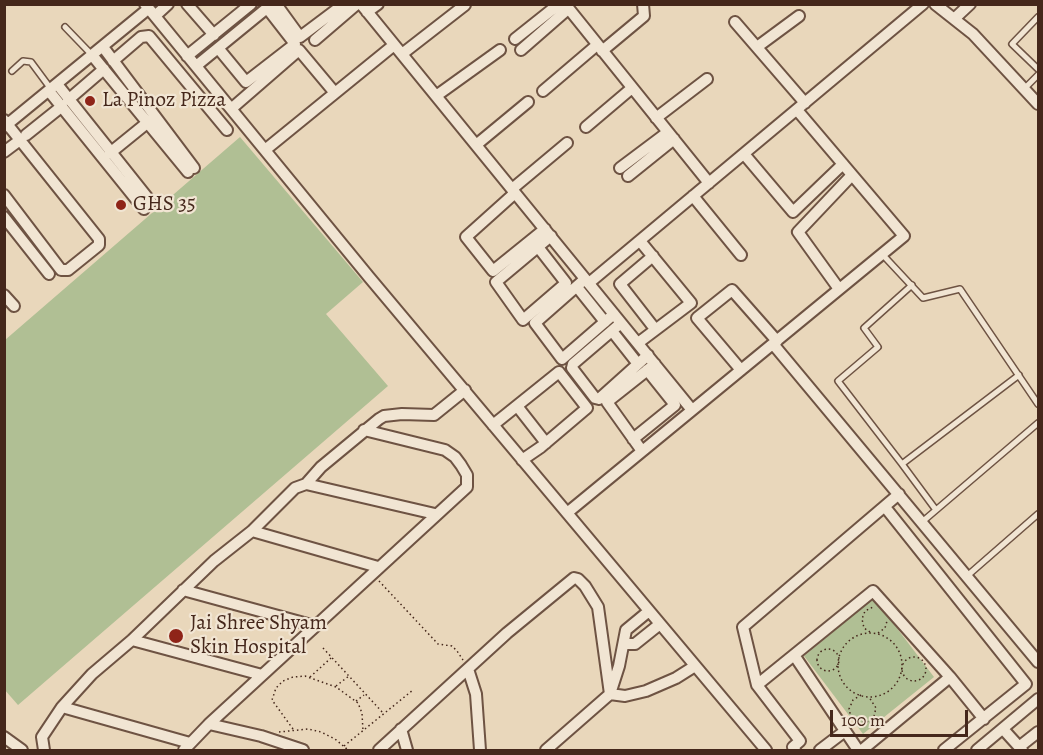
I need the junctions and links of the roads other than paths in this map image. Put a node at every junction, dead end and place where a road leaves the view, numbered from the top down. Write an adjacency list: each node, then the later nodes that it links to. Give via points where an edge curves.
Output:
1 (168, 4): 14 (street)
2 (187, 4): 20 (street)
3 (251, 4): 20 (street)
4 (276, 4): 5 (street, via 300,37)
5 (344, 4)
6 (378, 4): 13 (street)
7 (643, 4): 27 (street, via 644,16)
8 (923, 4): 49 (street)
9 (935, 4): 17 (street)
10 (970, 4): 17 (street)
11 (465, 5): 30 (street)
12 (564, 6): 21 (street); 27 (street); 29 (street)
13 (362, 7): 22 (street); 23 (street)
14 (149, 10): 24 (street); 32 (street)
15 (799, 16): 25 (street)
16 (1038, 17): 36 (lane, via 1012,44)
17 (954, 19): 42 (street)
18 (735, 22): 25 (street)
19 (65, 27): 31 (lane)
20 (214, 35): 32 (street)
21 (515, 39)
22 (315, 40)
23 (394, 45): 30 (street); 44 (street)
24 (103, 47): 31 (street); 33 (street)
25 (757, 47): 49 (street)
26 (218, 48): 26 (street, via 267,8 295,44 246,82); 34 (street)
27 (600, 48): 41 (street); 43 (street)
28 (500, 50): 45 (street)
29 (522, 50)
30 (402, 54): 45 (street)
31 (92, 56): 35 (street); 40 (street)
32 (187, 56): 34 (street)
33 (113, 62): 53 (street, via 191,170); 55 (street, via 141,37 149,36)
34 (196, 66): 50 (street)
35 (104, 69): 48 (street); 53 (street)
36 (1038, 69)
37 (12, 71): 40 (lane, via 23,61 31,62)
38 (1038, 75): 42 (lane)
39 (707, 79): 51 (street)
40 (53, 88): 48 (street); 52 (street)
41 (632, 88): 51 (street); 54 (street)
42 (1024, 89): 46 (street)
43 (543, 91)
44 (335, 93): 50 (street, via 299,50); 60 (street)
45 (436, 96): 59 (street)
46 (1037, 99)
47 (528, 102): 59 (street)
48 (65, 104): 57 (street); 62 (street); 62 (street, via 147,206)
49 (801, 107): 63 (street); 64 (street)
50 (231, 109): 60 (street)
51 (656, 118): 56 (street)
52 (8, 123): 57 (street)
53 (147, 123): 62 (street)
54 (586, 127)
55 (227, 130)
56 (671, 136): 65 (street); 67 (street); 68 (street)
57 (23, 137): 61 (street); 70 (street, via 99,239 99,245 68,270 61,270); 74 (street)
58 (567, 143): 69 (street)
59 (476, 145): 69 (street)
60 (265, 150): 96 (street)
61 (4, 152)
62 (110, 153)
63 (744, 154): 64 (street, via 794,212); 68 (street)
64 (843, 164): 66 (street)
65 (620, 168)
66 (852, 175): 77 (street, via 904,236); 84 (street, via 798,232)
67 (628, 176)
68 (709, 183): 71 (street)
69 (514, 191): 73 (street); 73 (street, via 466,237 493,272)
70 (4, 195)
71 (693, 196): 75 (street); 78 (street)
72 (4, 217): 80 (street)
73 (548, 233): 76 (street); 81 (street)
74 (104, 238)
75 (640, 241): 79 (street); 81 (street)
76 (538, 247): 76 (street, via 496,282 523,320 566,283)
77 (882, 254): 82 (lane); 84 (street)
78 (741, 255)
79 (653, 256): 90 (street, via 620,284); 90 (street, via 691,303)
80 (49, 274)
81 (587, 281): 83 (street); 87 (street)
82 (912, 285): 95 (lane, via 923,298 960,289); 107 (lane, via 864,328 878,347 838,381)
83 (577, 287): 89 (street); 89 (street, via 535,324 562,359)
84 (839, 289): 91 (street)
85 (4, 295): 86 (street)
86 (14, 306)
87 (614, 314): 88 (street); 89 (street)
88 (621, 323): 89 (street); 92 (street)
89 (609, 327): 93 (street); 93 (street, via 572,368 595,398 599,399)
90 (655, 329): 92 (street)
91 (775, 342): 94 (street); 94 (street, via 732,290 697,318); 109 (street)
92 (638, 343): 93 (street)
93 (647, 363): 99 (street); 103 (street, via 607,402); 103 (street, via 675,405)
94 (741, 370): 99 (street)
95 (1019, 375): 97 (lane); 107 (lane)
96 (465, 390): 101 (street); 102 (street, via 434,415 384,416)
97 (1038, 404)
98 (517, 406): 101 (street); 104 (street); 104 (street, via 559,372 587,408)
99 (692, 410): 105 (street)
100 (1038, 423): 111 (lane)
101 (493, 425): 106 (street)
102 (364, 430): 108 (street); 113 (street, via 445,450 455,457 467,475 467,487)
103 (633, 439): 105 (street)
104 (546, 443): 106 (street)
105 (642, 451): 112 (street)
106 (522, 460): 112 (street)
107 (902, 464): 111 (lane)
108 (306, 484): 113 (street); 116 (street, via 295,488)
109 (899, 494): 110 (street); 115 (street)
110 (885, 507): 131 (street, via 743,627); 135 (street, via 1026,684)
111 (936, 510): 115 (lane)
112 (567, 513): 120 (street)
113 (435, 514): 117 (street)
114 (1038, 514): 118 (lane)
115 (922, 522): 118 (street)
116 (252, 531): 117 (street); 119 (street)
117 (375, 570): 122 (street)
118 (967, 576): 126 (street)
119 (183, 590): 122 (street); 123 (street)
120 (649, 611): 121 (street); 124 (street, via 626,630)
121 (660, 624): 124 (street, via 635,644); 127 (street)
122 (315, 626): 129 (street)
123 (132, 640): 129 (street); 134 (street)
124 (624, 644): 132 (street)
125 (794, 655): 130 (street, via 873,591); 131 (street); 139 (street)
126 (1038, 662)
127 (695, 666): 132 (street, via 646,691 625,696); 151 (street)
128 (466, 671): 132 (street, via 574,578 585,586 598,607); 137 (street); 149 (street, via 476,694)
129 (262, 675): 136 (street)
130 (950, 676): 135 (street); 154 (street)
131 (757, 685): 152 (street, via 800,741 793,747)
132 (610, 694): 150 (street)
133 (1038, 699): 138 (street)
134 (62, 707): 142 (street); 145 (street, via 42,736)
135 (984, 719): 155 (street)
136 (209, 724): 142 (street); 146 (street)
137 (401, 729): 147 (street); 148 (street)
138 (1003, 729): 143 (street); 156 (street)
139 (845, 731): 153 (street); 154 (street)
140 (1038, 732): 143 (street)
141 (4, 737): 144 (street)
142 (187, 747)
143 (1021, 749)
144 (22, 750)
145 (44, 750)
146 (303, 750)
147 (379, 750)
148 (407, 750)
149 (480, 750)
150 (546, 750)
151 (766, 750)
152 (795, 750)
153 (820, 750)
154 (860, 750)
155 (944, 750)
156 (977, 750)

